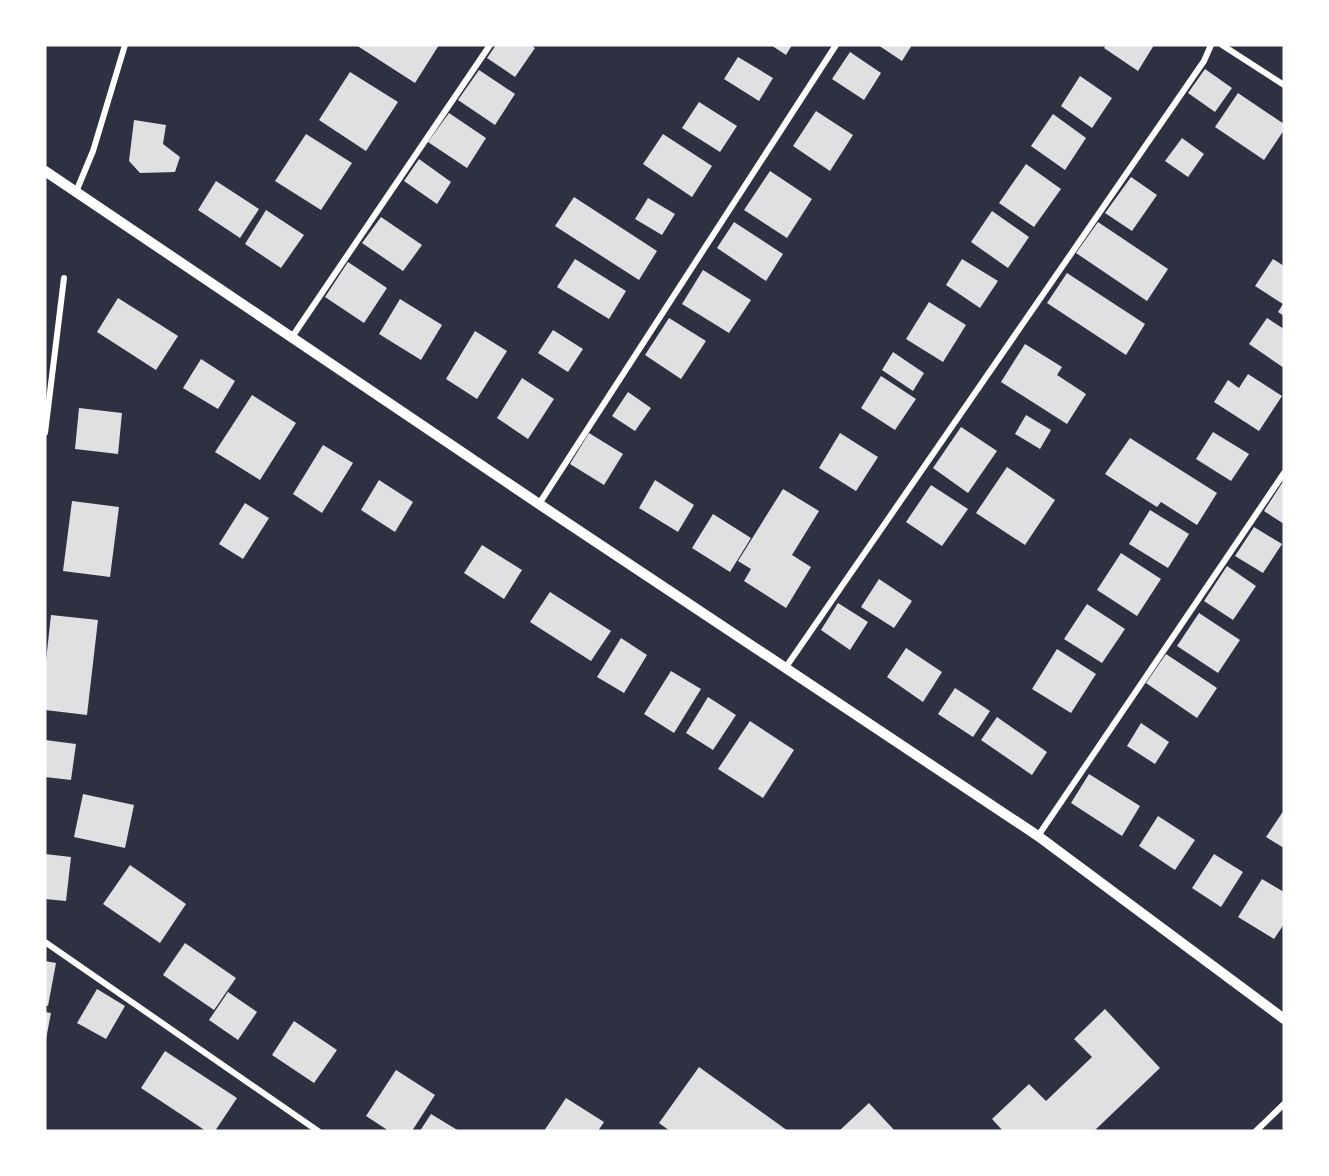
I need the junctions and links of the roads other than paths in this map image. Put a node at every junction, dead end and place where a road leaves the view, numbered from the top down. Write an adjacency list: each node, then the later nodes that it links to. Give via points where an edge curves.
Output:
1 (125, 45): 8 (street)
2 (490, 45): 10 (street)
3 (836, 45): 13 (street)
4 (1211, 45): 14 (street, via 1198,71)
5 (1222, 45): 6 (street)
6 (1284, 85)
7 (45, 171): 8 (street)
8 (76, 193): 10 (street)
9 (64, 278): 11 (street)
10 (292, 337): 13 (street)
11 (45, 433)
12 (1284, 472): 15 (street)
13 (539, 504): 14 (street)
14 (786, 667): 15 (street)
15 (1038, 836): 17 (street)
16 (45, 942): 19 (street)
17 (1284, 1019)
18 (1284, 1104): 20 (street)
19 (318, 1131)
20 (1256, 1131)

